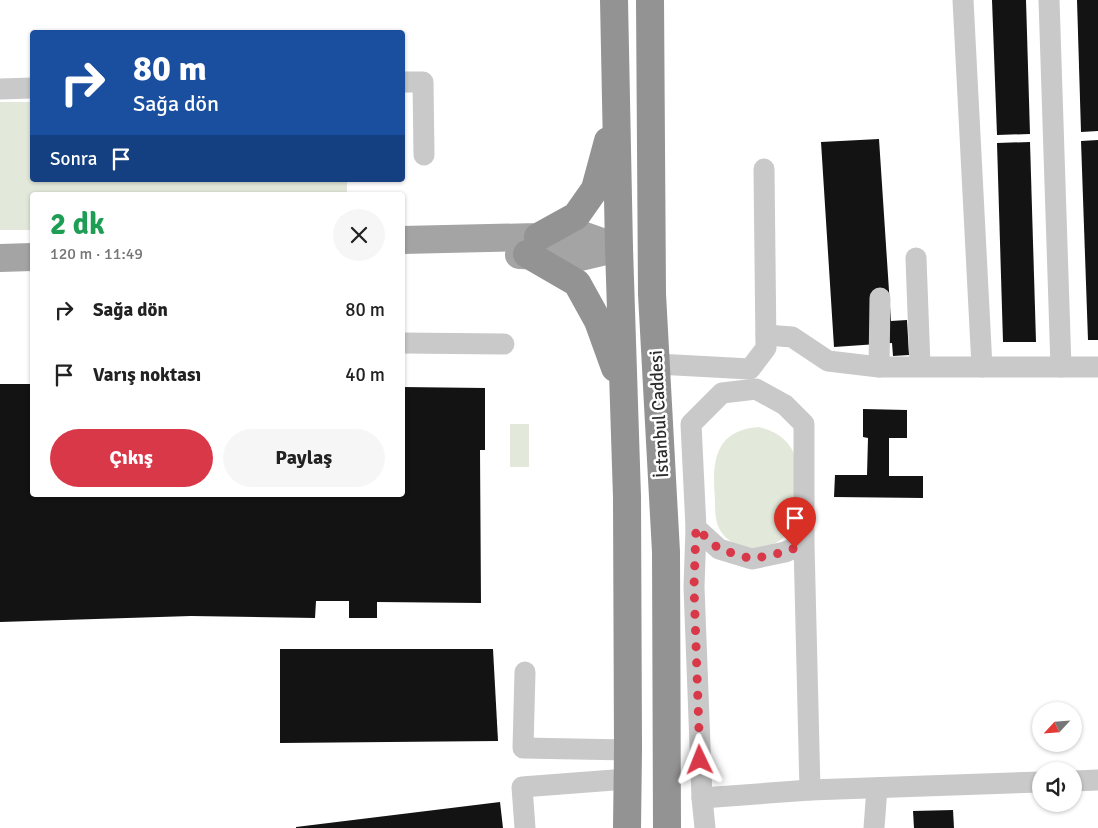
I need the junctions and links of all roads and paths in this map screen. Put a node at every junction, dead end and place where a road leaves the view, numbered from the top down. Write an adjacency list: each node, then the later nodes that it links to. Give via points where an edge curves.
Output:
1 (614, 0): 8 (highway, İstanbul Caddesi)
2 (650, 0): 11 (highway, İstanbul Caddesi)
3 (964, 0): 27 (lane)
4 (1049, 0): 28 (lane)
5 (405, 82): 9 (lane, via 423,82)
6 (30, 88): 7 (lane)
7 (0, 89)
8 (616, 114): 13 (highway, via 595,189 576,216); 14 (highway, İstanbul Caddesi)
9 (424, 156)
10 (764, 169): 21 (lane)
11 (651, 204): 14 (highway); 19 (highway, İstanbul Caddesi)
12 (405, 240): 13 (main road)
13 (532, 246): 14 (main road, via 581,257); 17 (main road); 32 (highway, via 577,283 598,321)
14 (619, 248): 19 (highway); 32 (highway, İstanbul Caddesi)
15 (30, 257): 16 (main road)
16 (0, 258)
17 (405, 258)
18 (916, 258): 26 (lane)
19 (652, 294): 24 (highway, İstanbul Caddesi)
20 (880, 298): 25 (lane)
21 (766, 335): 25 (lane, via 792,337 828,361); 30 (lane, via 766,348)
22 (405, 343): 23 (lane)
23 (504, 344)
24 (657, 364): 30 (lane); 46 (highway, İstanbul Caddesi, via 666,552)
25 (879, 366): 26 (lane)
26 (920, 366): 27 (lane)
27 (982, 367): 28 (lane)
28 (1061, 367): 29 (lane)
29 (1098, 367)
30 (750, 369): 31 (lane)
31 (756, 390): 33 (lane, via 722,393 692,424); 34 (lane, via 785,405 804,424)
32 (624, 394): 36 (highway, İstanbul Caddesi)
33 (696, 528): 34 (lane, via 719,549 752,559); 43 (lane, via 694,587)
34 (804, 544): 42 (lane)
35 (525, 672): 36 (lane, via 523,748)
36 (628, 750): 37 (highway, İstanbul Caddesi)
37 (627, 780): 44 (lane, via 522,787); 45 (highway, İstanbul Caddesi)
38 (1098, 780): 39 (lane)
39 (1082, 781)
40 (1032, 782): 41 (lane)
41 (877, 788): 42 (lane); 48 (lane)
42 (810, 790): 43 (lane)
43 (702, 798): 47 (lane)
44 (525, 828)
45 (627, 828)
46 (667, 828)
47 (705, 828)
48 (874, 828)

